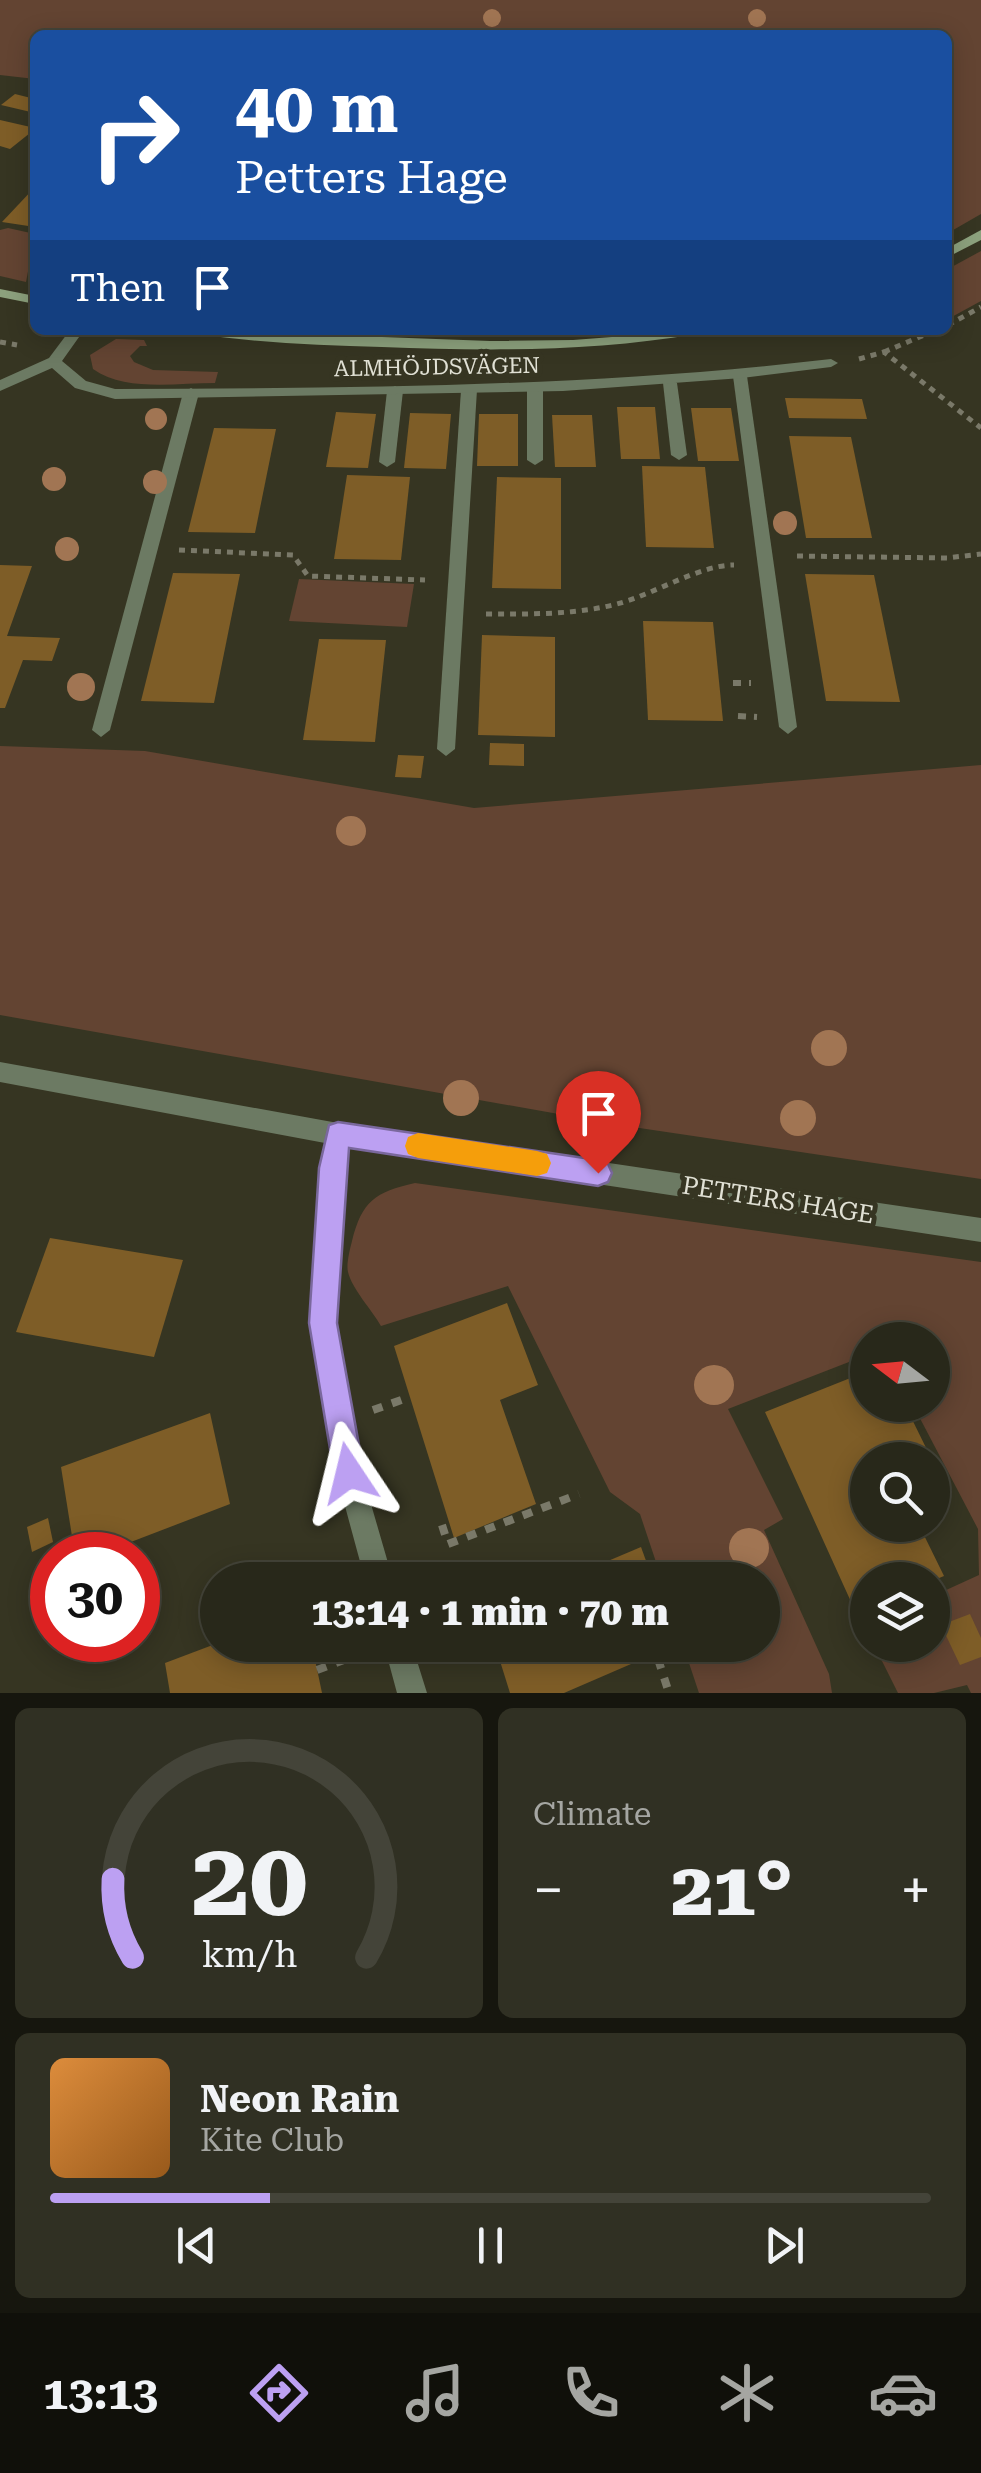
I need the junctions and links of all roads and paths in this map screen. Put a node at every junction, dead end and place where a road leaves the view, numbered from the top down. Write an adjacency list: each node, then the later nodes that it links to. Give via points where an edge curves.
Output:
1 (981, 234): 2 (street)
2 (952, 251)
3 (0, 293): 4 (street)
4 (30, 299)
5 (981, 306): 6 (path)
6 (952, 323)
7 (74, 335): 14 (street)
8 (255, 335): 12 (street)
9 (319, 335): 12 (street)
10 (645, 335): 12 (street, via 554,344)
11 (924, 335): 13 (path)
12 (312, 340)
13 (884, 352): 15 (path); 23 (path)
14 (54, 361): 18 (street); 22 (street, ALMHÖJDSVÄGEN, via 84,389)
15 (831, 363): 16 (street, ALMHÖJDSVÄGEN)
16 (740, 376): 17 (street, ALMHÖJDSVÄGEN); 29 (street)
17 (670, 382): 19 (street, ALMHÖJDSVÄGEN); 24 (street)
18 (0, 386)
19 (535, 389): 20 (street, ALMHÖJDSVÄGEN); 25 (street)
20 (470, 390): 21 (street, ALMHÖJDSVÄGEN); 30 (street)
21 (395, 391): 22 (street, ALMHÖJDSVÄGEN); 26 (street)
22 (191, 393): 27 (street)
23 (981, 428)
24 (679, 455)
25 (535, 460)
26 (386, 462)
27 (148, 549): 30 (path, via 293,555 308,576); 33 (street)
28 (981, 554): 29 (path)
29 (766, 561): 31 (path, via 712,565 672,586 562,614); 32 (street)
30 (457, 581): 31 (street)
31 (454, 613): 34 (street)
32 (788, 727)
33 (100, 730)
34 (446, 749)
35 (0, 1072): 36 (street, PETTERS HAGE)
36 (338, 1134): 37 (street, PETTERS HAGE); 40 (street, via 323,1323 349,1473)
37 (981, 1230)
38 (578, 1494): 39 (path, via 448,1544)
39 (442, 1525)
40 (374, 1562)
41 (338, 1662): 44 (path)
42 (403, 1662): 45 (street)
43 (659, 1662): 46 (path)
44 (317, 1670)
45 (412, 1693)
46 (668, 1693)

